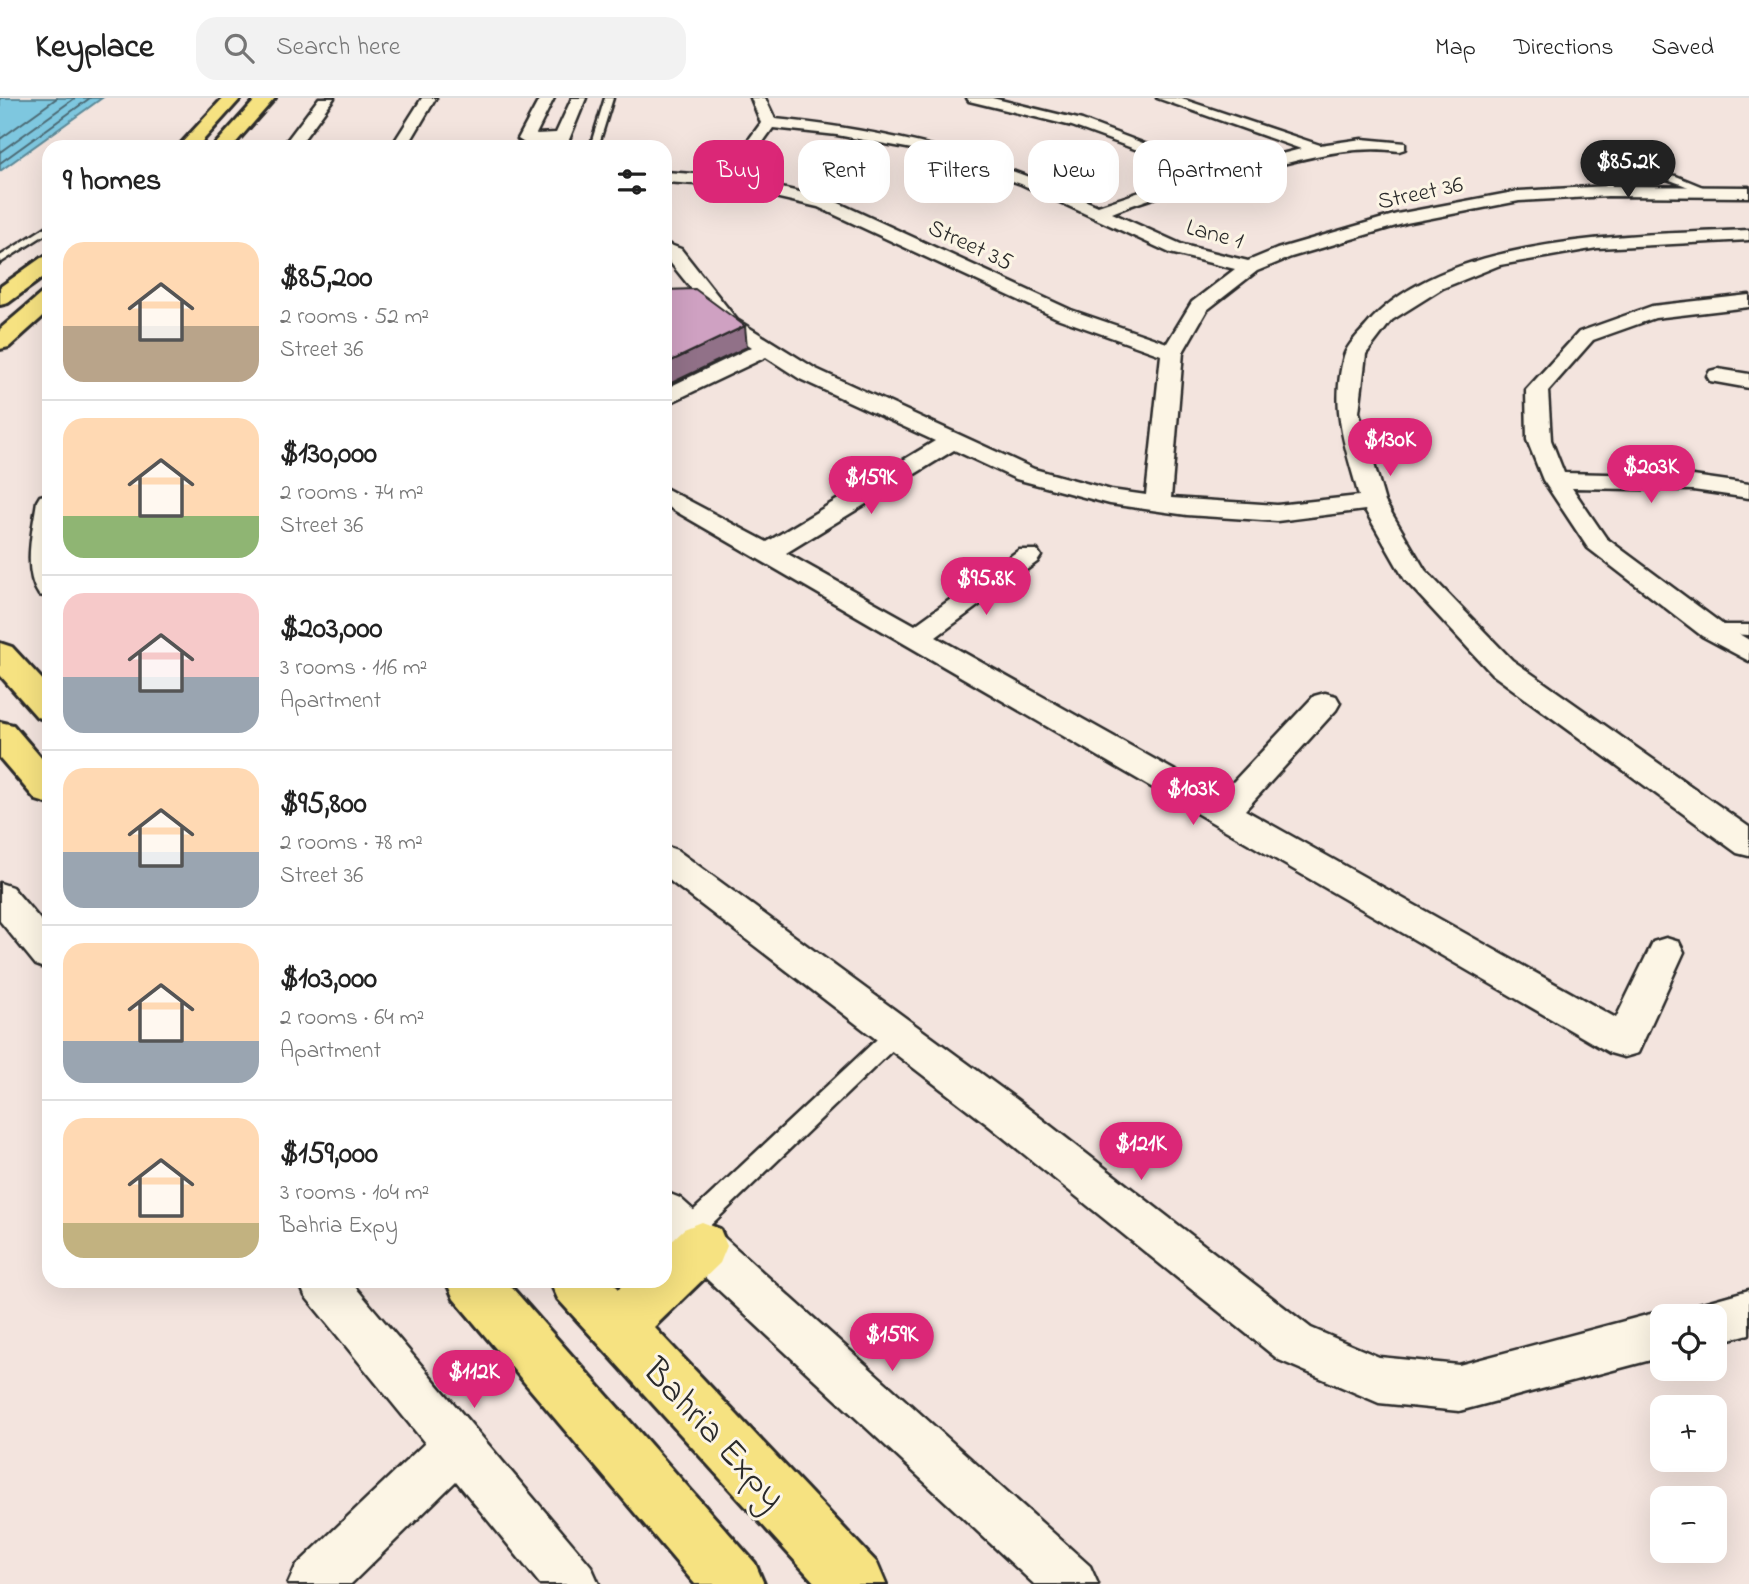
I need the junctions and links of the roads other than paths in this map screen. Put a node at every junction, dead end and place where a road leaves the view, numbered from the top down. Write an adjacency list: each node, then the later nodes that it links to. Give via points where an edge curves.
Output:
1 (232, 98): 12 (main road)
2 (266, 98): 13 (main road)
3 (327, 98): 14 (street)
4 (429, 98): 15 (street)
5 (547, 98): 16 (street, via 526,139)
6 (579, 98): 17 (street)
7 (609, 98): 18 (lane)
8 (758, 98): 11 (street)
9 (974, 98): 20 (street, via 1077,123)
10 (1164, 98): 22 (street)
11 (769, 123): 19 (street); 27 (street, Lane 1, via 926,147 1027,180)
12 (193, 140)
13 (228, 140)
14 (295, 140)
15 (404, 140)
16 (537, 140)
17 (561, 140)
18 (596, 140)
19 (757, 140)
20 (1133, 143)
21 (1399, 146): 22 (street, via 1378,142)
22 (1320, 150): 27 (street, via 1135,197)
23 (672, 177): 24 (street, Street 35)
24 (693, 179)
25 (1749, 192): 34 (street, Street 36, via 1607,199 1585,192 1518,196 1404,218)
26 (784, 194): 41 (street, Street 35, via 824,203 1064,314)
27 (1098, 212): 34 (street, Lane 1, via 1177,249)
28 (1626, 223): 31 (street)
29 (42, 233): 33 (lane)
30 (1749, 235): 31 (street)
31 (1647, 239): 49 (street, via 1597,242 1495,260 1436,284 1385,316 1355,353 1348,412)
32 (672, 252): 40 (street, via 730,324)
33 (0, 260)
34 (1250, 267): 41 (street, Street 36, via 1199,306)
35 (42, 268): 36 (main road)
36 (0, 298)
37 (1749, 301): 46 (street, via 1652,312 1586,337 1537,390 1539,440)
38 (42, 305): 39 (main road)
39 (0, 342)
40 (767, 348): 44 (street); 45 (street, via 808,374)
41 (1172, 352): 50 (street, Street 36)
42 (1718, 376): 43 (street)
43 (1749, 381)
44 (672, 395)
45 (952, 440): 50 (street, via 1025,474); 51 (street)
46 (1555, 480): 47 (street, via 1693,483); 53 (street, via 1597,543)
47 (1749, 491)
48 (672, 499): 51 (street)
49 (1373, 502): 50 (street, via 1277,513); 63 (street, via 1414,574 1502,667)
50 (1158, 503)
51 (767, 553): 55 (street)
52 (1028, 556): 55 (street)
53 (1712, 630): 54 (lane); 56 (street)
54 (1749, 630)
55 (916, 638): 62 (street)
56 (1749, 652)
57 (0, 654): 58 (main road)
58 (42, 701)
59 (1325, 702): 62 (street)
60 (0, 734): 61 (main road)
61 (42, 782)
62 (1223, 813): 67 (street, via 1624,1041)
63 (1749, 844)
64 (672, 864): 68 (street)
65 (0, 896): 66 (street)
66 (42, 947)
67 (1666, 952)
68 (897, 1033): 69 (lane); 78 (street, via 1295,1344 1379,1380 1459,1388)
69 (684, 1230): 70 (main road); 84 (street)
70 (672, 1262)
71 (327, 1288): 79 (street)
72 (478, 1288): 82 (main road)
73 (585, 1288): 77 (main road, Bahria Expy)
74 (658, 1288): 77 (main road)
75 (1749, 1312): 76 (street)
76 (1727, 1317)
77 (618, 1325): 83 (main road, Bahria Expy)
78 (1650, 1337)
79 (458, 1446): 80 (street); 81 (street)
80 (314, 1584)
81 (573, 1584)
82 (734, 1584)
83 (856, 1584)
84 (1072, 1584)

